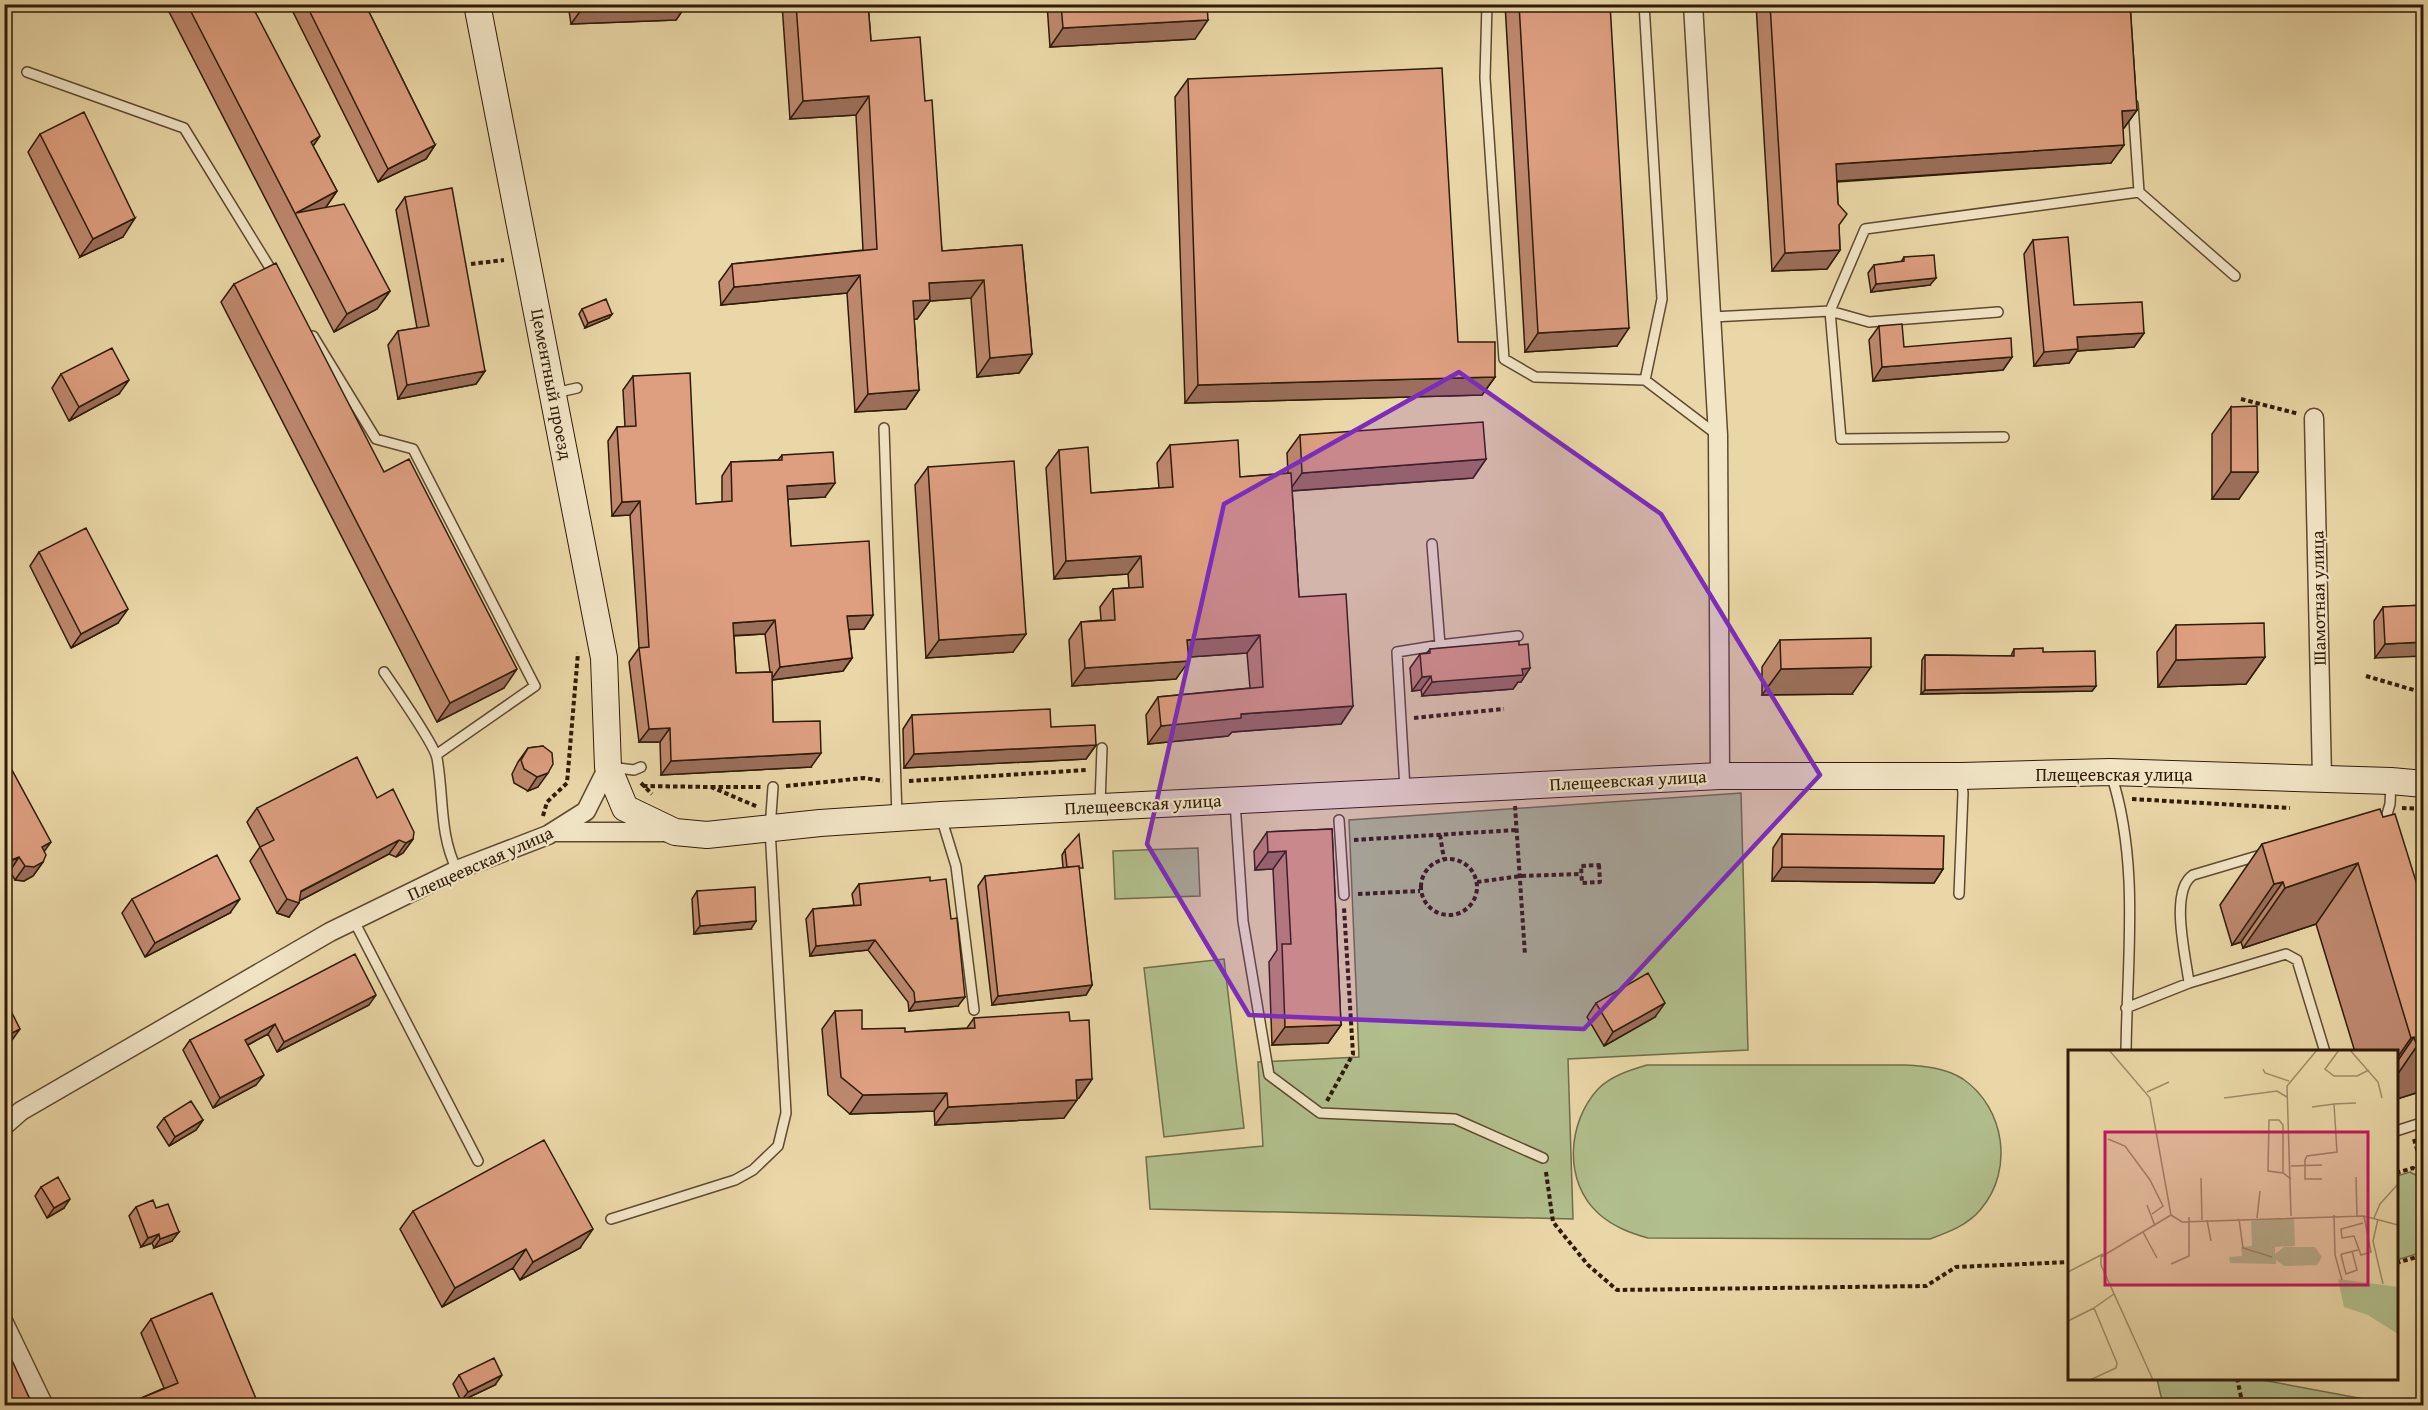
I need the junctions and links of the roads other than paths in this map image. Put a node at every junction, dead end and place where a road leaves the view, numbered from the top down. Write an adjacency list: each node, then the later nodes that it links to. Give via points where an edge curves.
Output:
1 (477, 4): 25 (street, Цементный проезд, via 566,391 604,658)
2 (1487, 4): 14 (lane, via 1485,78 1504,359 1535,377)
3 (1644, 4): 14 (lane, via 1662,299)
4 (1693, 4): 12 (street)
5 (27, 72): 9 (lane, via 184,128)
6 (2132, 98): 7 (lane)
7 (2139, 192): 8 (lane); 10 (lane, via 1866,229)
8 (2235, 276)
9 (283, 288)
10 (1830, 310): 11 (lane, via 1869,322); 12 (lane); 18 (lane, via 1841,439)
11 (1998, 312)
12 (1712, 317): 17 (street)
13 (308, 328): 24 (lane, via 376,439 413,449 535,686)
14 (1645, 380): 17 (lane)
15 (2314, 418): 30 (street, Шамотная улица)
16 (884, 428): 39 (lane)
17 (1718, 435): 28 (street)
18 (2004, 437)
19 (1432, 544): 21 (lane)
20 (1518, 636): 21 (lane)
21 (1440, 645): 34 (lane, via 1397,652)
22 (384, 672): 24 (lane)
23 (1102, 748): 36 (lane)
24 (436, 755): 45 (lane, via 442,821 448,850)
25 (608, 766): 26 (lane); 41 (street, Плещеевская улица, via 586,811); 42 (street, Плещеевская улица, via 625,807)
26 (637, 769)
27 (2110, 772): 29 (street, Плещеевская улица); 30 (street, Плещеевская улица); 50 (lane, via 2119,798 2129,881)
28 (1720, 776): 29 (street, Плещеевская улица); 34 (street, Плещеевская улица)
29 (1961, 776): 46 (lane)
30 (2322, 778): 31 (street, Плещеевская улица)
31 (2391, 781): 32 (street, Плещеевская улица); 43 (lane, via 2390,804)
32 (2424, 784)
33 (773, 787): 38 (lane)
34 (1405, 792): 35 (street, Плещеевская улица)
35 (1234, 800): 36 (street, Плещеевская улица); 58 (lane, via 1243,921 1269,1076 1320,1113 1455,1119)
36 (1099, 807): 37 (street, Плещеевская улица)
37 (941, 815): 39 (street, Плещеевская улица); 51 (lane, via 956,866)
38 (764, 818): 39 (street, Плещеевская улица); 42 (street, Плещеевская улица, via 707,835); 60 (lane, via 786,1113 778,1146 753,1170 735,1179)
39 (897, 818)
40 (1339, 820): 47 (lane)
41 (553, 832): 42 (street); 45 (street, Плещеевская улица)
42 (675, 832)
43 (2379, 842)
44 (2273, 852): 49 (lane, via 2193,875 2186,881 2180,901)
45 (458, 870): 48 (street, Плещеевская улица)
46 (1959, 894)
47 (1344, 895)
48 (354, 921): 54 (street, Плещеевская улица); 59 (lane)
49 (2190, 983): 50 (lane); 53 (lane, via 2292,955 2297,960)
50 (2126, 1008): 52 (lane)
51 (974, 1010)
52 (2126, 1050)
53 (2324, 1050)
54 (13, 1115): 56 (street, Плещеевская улица)
55 (2424, 1122): 57 (lane)
56 (4, 1126)
57 (2398, 1131)
58 (1543, 1158)
59 (478, 1161)
60 (611, 1219)
61 (4, 1323): 62 (street)
62 (44, 1406)

